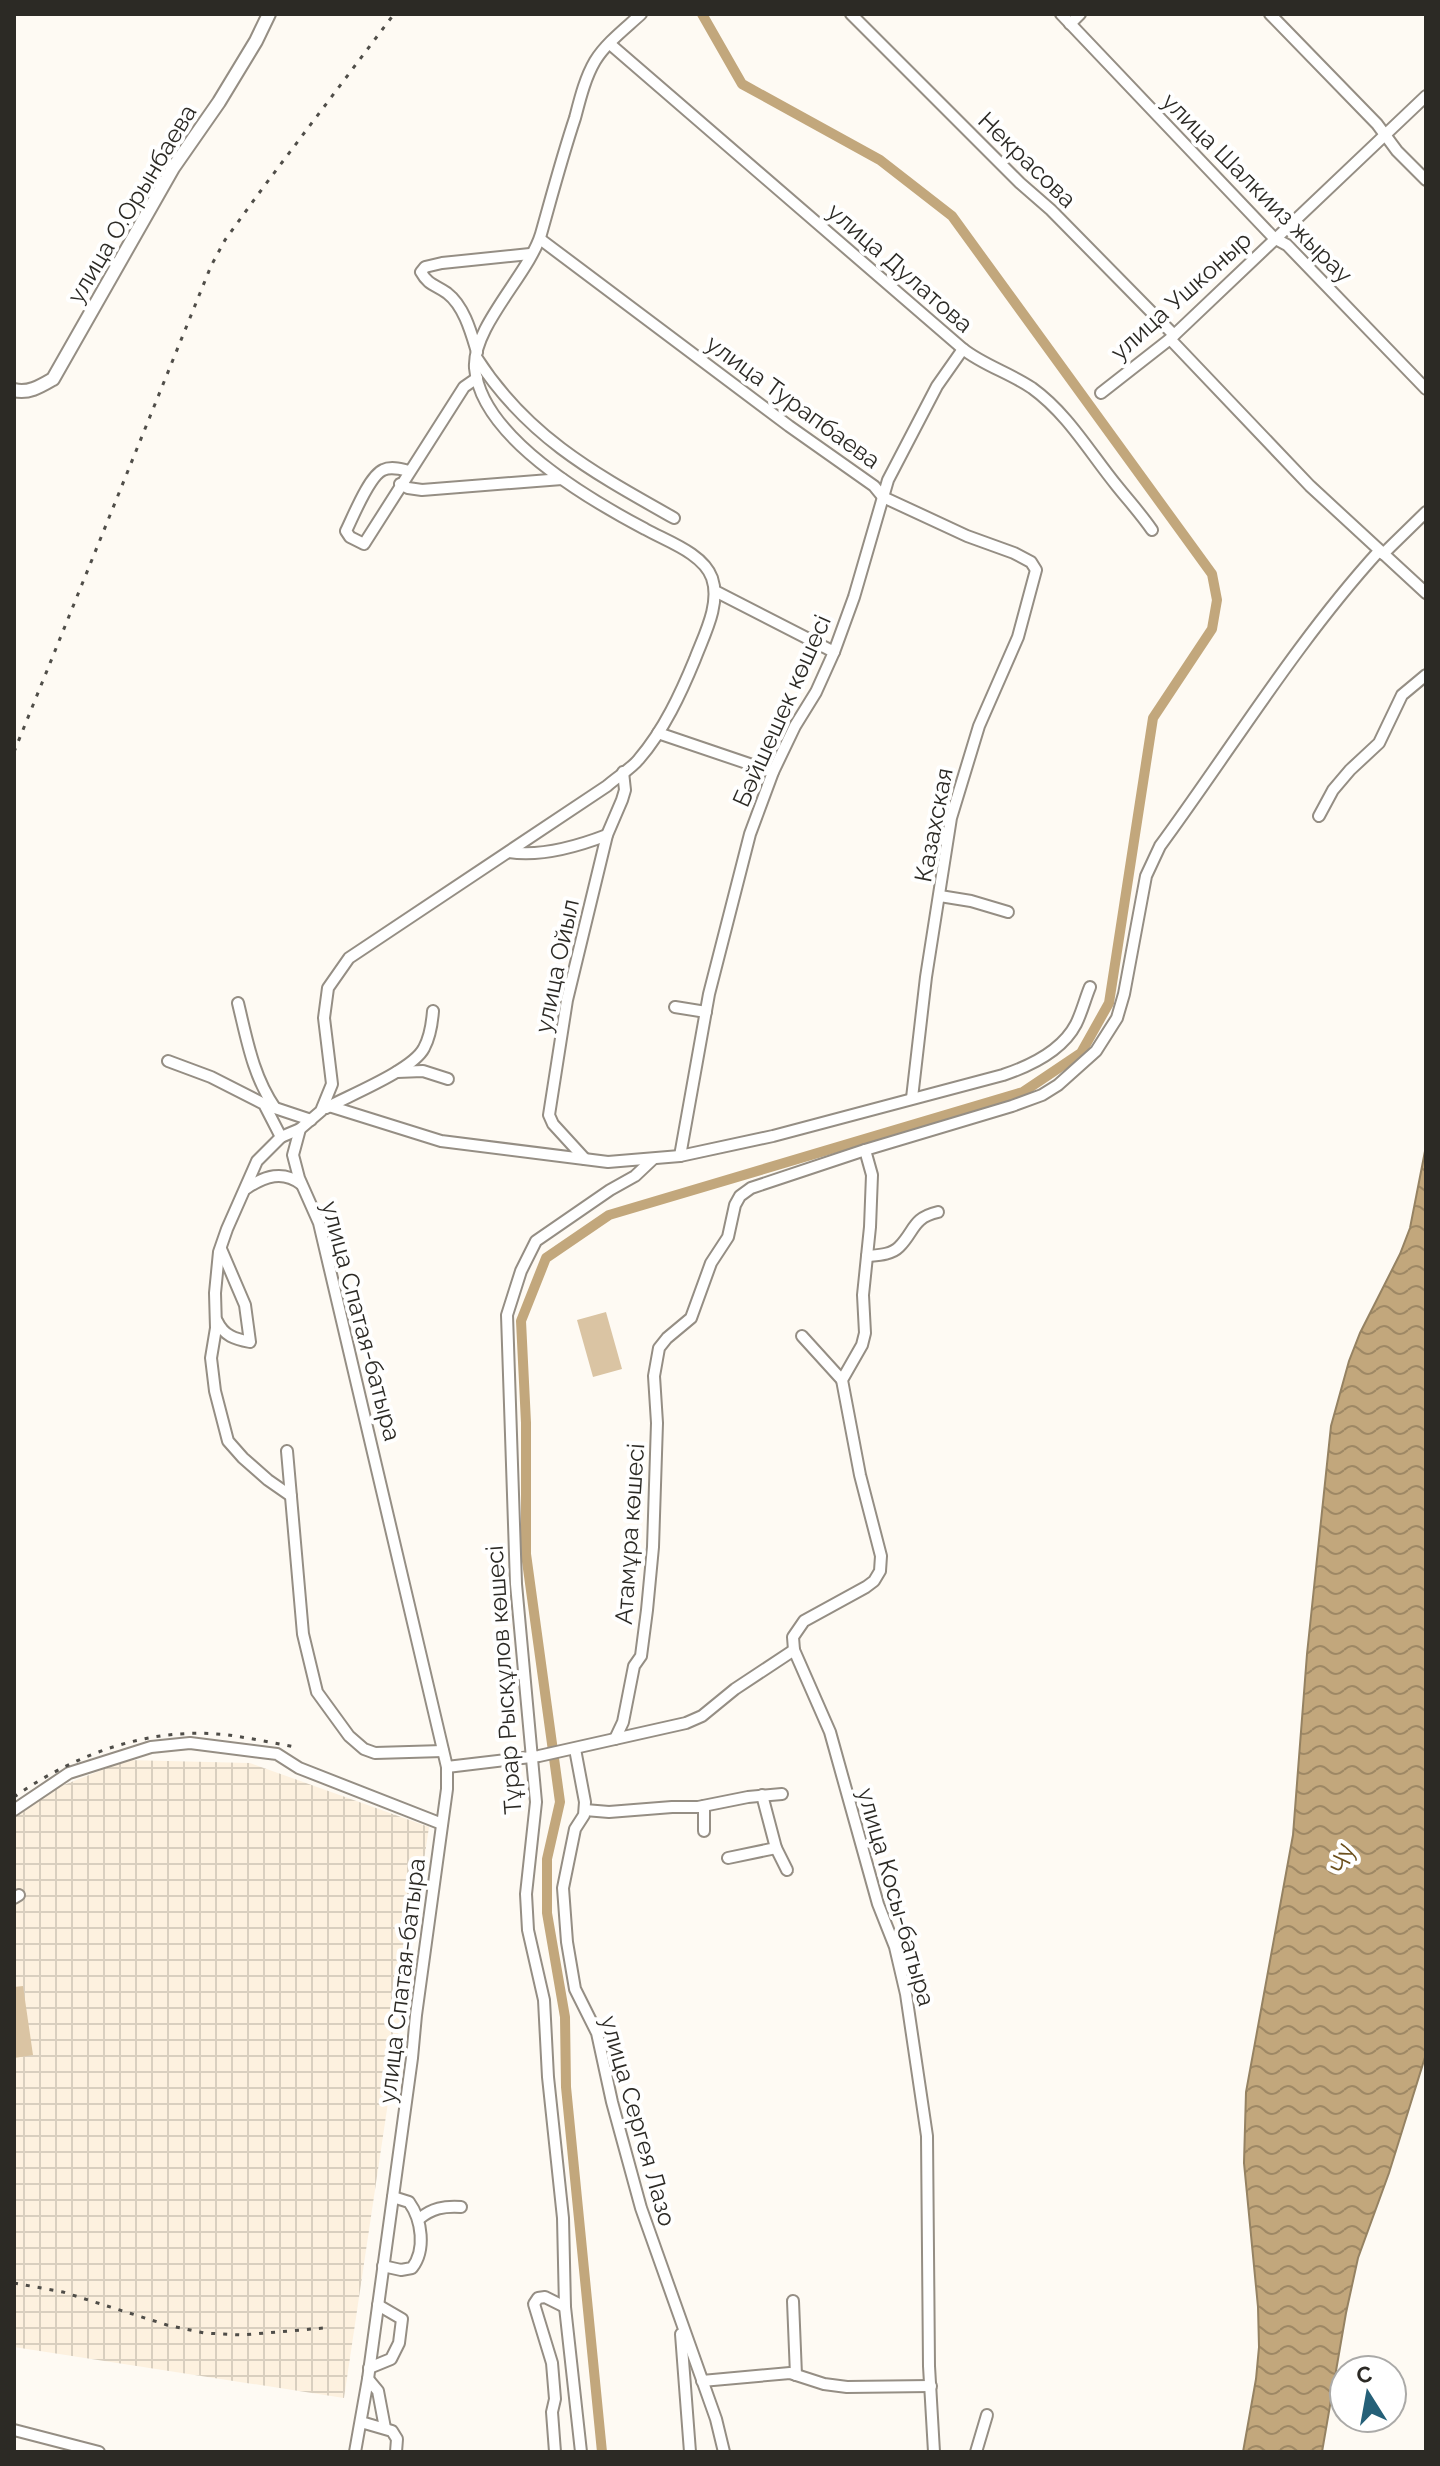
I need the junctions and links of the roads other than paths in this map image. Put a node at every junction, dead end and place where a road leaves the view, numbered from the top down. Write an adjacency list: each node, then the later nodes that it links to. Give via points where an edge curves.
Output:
1 (269, 14): 20 (street, улица О.Орынбаева, via 173,168 53,379 39,388)
2 (641, 14): 8 (street)
3 (851, 14): 15 (street, Некрасова)
4 (1061, 14): 7 (street, улица Шалкииз жырау)
5 (1080, 14): 7 (street)
6 (1270, 14): 10 (street)
7 (1070, 24): 12 (street, улица Шалкииз жырау)
8 (610, 44): 13 (street, via 595,60 585,84); 16 (street, улица Дулатова)
9 (1426, 96): 10 (street, улица Ушконыр)
10 (1385, 134): 11 (street); 12 (street, улица Ушконыр)
11 (1426, 180)
12 (1274, 238): 15 (street, улица Ушконыр); 19 (street, улица Шалкииз жырау, via 1287,245)
13 (540, 239): 14 (street); 27 (street, улица Турапбаева)
14 (530, 254): 17 (street); 17 (street, via 442,263 421,272 458,306)
15 (1172, 337): 21 (street, улица Ушконыр); 31 (street, Некрасова, via 1310,486)
16 (963, 349): 27 (street, Бәйшешек көшесі, via 931,397); 30 (street, улица Дулатова, via 1033,389 1064,417)
17 (476, 354): 18 (street); 22 (street)
18 (477, 378): 23 (street); 24 (street, via 464,387)
19 (1426, 389)
20 (14, 390)
21 (1101, 393)
22 (509, 401): 23 (street); 29 (street, via 535,429 597,474)
23 (490, 406): 25 (street, via 524,449)
24 (409, 471): 26 (street); 26 (street, via 382,470 373,479 346,531 350,537 364,544)
25 (562, 479): 26 (street, via 422,490); 33 (street, via 704,564)
26 (400, 484)
27 (883, 497): 32 (street, улица Турапбаева, via 1014,553); 35 (street, Бәйшешек көшесі)
28 (1426, 512): 31 (street)
29 (674, 518)
30 (1152, 530)
31 (1381, 552): 34 (street, Некрасова); 59 (street, via 1348,585 1160,846 1146,876 1117,1018 1096,1051 1042,1095)
32 (1036, 570): 43 (street, Казахская, via 1018,637 964,770)
33 (715, 591): 35 (street); 37 (street, via 692,667)
34 (1426, 593)
35 (834, 652): 39 (street, Бәйшешек көшесі)
36 (1426, 675): 40 (street, via 1402,695 1379,743 1333,790)
37 (658, 733): 38 (street); 39 (street)
38 (623, 772): 41 (street, улица Ойыл, via 625,790); 42 (street)
39 (773, 772): 49 (street, Бәйшешек көшесі, via 750,834)
40 (1319, 816)
41 (607, 835): 42 (street, via 528,855); 61 (street, улица Ойыл, via 567,1000 549,1115)
42 (509, 852): 55 (street, via 349,958 328,988 324,1018 332,1084)
43 (940, 896): 44 (street); 53 (street, Казахская)
44 (1008, 912)
45 (1090, 987): 53 (street, via 1071,1033 1040,1059 1003,1075)
46 (238, 1003): 54 (street)
47 (675, 1007): 49 (street)
48 (433, 1011): 51 (street, via 423,1052)
49 (706, 1012): 60 (street, Бәйшешек көшесі)
50 (168, 1061): 54 (street)
51 (397, 1072): 52 (street, via 423,1071); 55 (street)
52 (448, 1079)
53 (912, 1098): 60 (street)
54 (269, 1106): 56 (street); 58 (street)
55 (325, 1108): 56 (street); 61 (street, via 441,1141)
56 (311, 1120): 57 (street)
57 (300, 1129): 58 (street); 63 (street, улица Спатая-батыра, via 293,1155)
58 (281, 1137): 64 (street, via 257,1161)
59 (865, 1150): 67 (street, via 872,1175); 74 (street, Атамұра көшесі, via 740,1196 728,1237 711,1263 691,1318 659,1348 647,1610 641,1656)
60 (680, 1156): 62 (street)
61 (585, 1159): 62 (street)
62 (653, 1159): 77 (street, Тұрар Рысқұлов көшесі, via 536,1241 507,1315 516,1584)
63 (303, 1185): 64 (street, via 278,1175); 76 (street, улица Спатая-батыра, via 319,1223)
64 (245, 1189): 66 (street)
65 (938, 1212): 67 (street, via 913,1225 899,1248)
66 (221, 1247): 68 (street); 68 (street, via 245,1305 250,1342 233,1339)
67 (867, 1256): 70 (street, via 865,1333)
68 (216, 1319): 72 (street, via 211,1358 228,1441)
69 (802, 1336): 70 (street)
70 (842, 1380): 73 (street, via 878,1538 880,1571 866,1587 804,1621 793,1637)
71 (287, 1451): 72 (street)
72 (291, 1496): 76 (street, via 303,1634 317,1692 364,1749)
73 (794, 1650): 74 (street, via 702,1716); 100 (street, улица Косы-батыра, via 830,1732 906,1994 927,2136)
74 (615, 1739): 75 (street)
75 (571, 1750): 77 (street); 83 (street, улица Сергея Лазо)
76 (443, 1751): 78 (street, улица Спатая-батыра)
77 (536, 1756): 78 (street); 95 (street, Тұрар Рысқұлов көшесі, via 526,1894 528,1930 544,2000 563,2218)
78 (447, 1767): 84 (street, улица Спатая-батыра)
79 (782, 1794): 80 (street)
80 (762, 1795): 81 (street); 86 (street)
81 (704, 1806): 83 (street); 85 (street)
82 (14, 1810): 84 (street, via 69,1773 151,1747 190,1743 277,1754 299,1768)
83 (585, 1810): 96 (street, улица Сергея Лазо, via 575,1829 563,1888 575,1989 597,2033 641,2208)
84 (442, 1824): 89 (street, улица Спатая-батыра)
85 (704, 1831)
86 (776, 1848): 87 (street); 88 (street)
87 (728, 1858)
88 (787, 1870)
89 (393, 2197): 91 (street, via 409,2202); 92 (street, улица Спатая-батыра)
90 (461, 2207): 91 (street, via 444,2206)
91 (419, 2219): 92 (street, via 418,2261 401,2270)
92 (383, 2266): 94 (street, улица Спатая-батыра)
93 (793, 2301): 98 (street)
94 (378, 2305): 97 (street, улица Спатая-батыра); 97 (street, via 402,2319 399,2343 391,2359)
95 (565, 2307): 108 (street, via 545,2297 534,2304 552,2363); 109 (street, Тұрар Рысқұлов көшесі)
96 (680, 2321): 99 (street, улица Сергея Лазо); 110 (street)
97 (369, 2373): 102 (street, улица Спатая-батыра); 103 (street)
98 (796, 2375): 99 (street); 100 (street, via 847,2387)
99 (702, 2381): 111 (street, улица Сергея Лазо)
100 (931, 2386): 112 (street, улица Косы-батыра)
101 (987, 2415): 113 (street)
102 (361, 2422): 103 (street); 106 (street, улица Спатая-батыра)
103 (385, 2428): 107 (street, via 397,2439)
104 (14, 2430): 105 (street)
105 (99, 2452)
106 (355, 2452)
107 (396, 2452)
108 (555, 2452)
109 (581, 2452)
110 (690, 2452)
111 (724, 2452)
112 (934, 2452)
113 (976, 2452)

